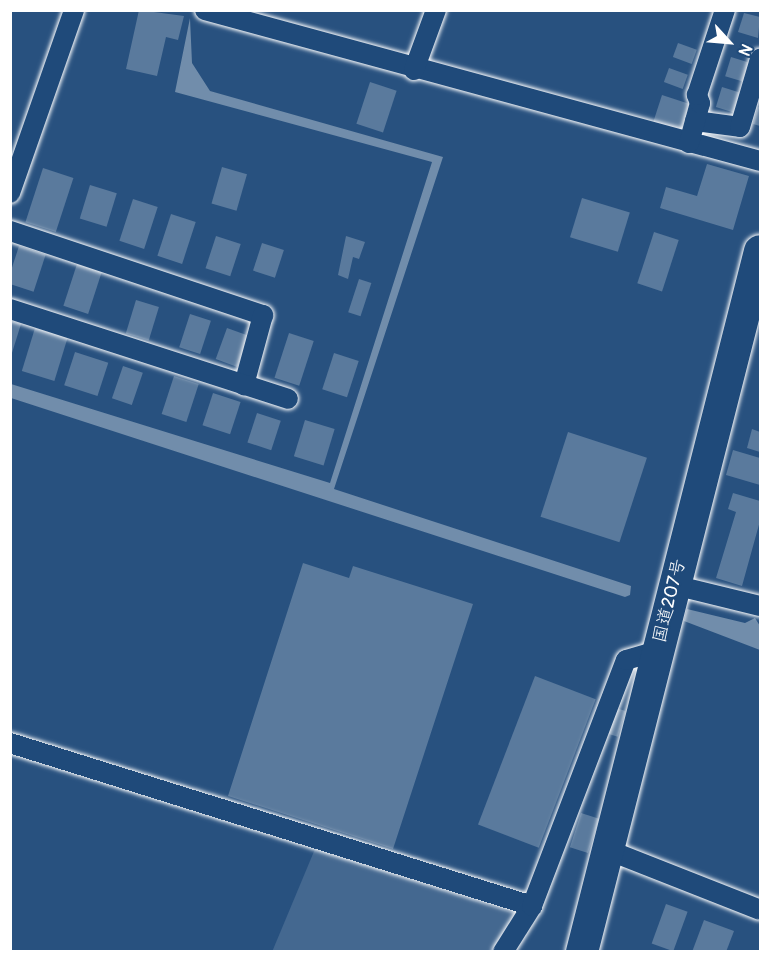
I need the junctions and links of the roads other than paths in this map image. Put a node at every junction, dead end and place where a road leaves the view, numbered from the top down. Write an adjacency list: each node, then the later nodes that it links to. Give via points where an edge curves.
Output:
1 (74, 10): 10 (street)
2 (204, 10): 6 (street)
3 (436, 10): 6 (street)
4 (725, 10): 7 (street, via 697,95)
5 (760, 59): 7 (street, via 741,127)
6 (414, 70): 8 (street)
7 (695, 121): 8 (street)
8 (689, 142): 9 (street)
9 (760, 161)
10 (10, 193)
11 (10, 231): 14 (street, via 263,315)
12 (760, 251): 16 (highway, 国道207号)
13 (10, 309): 14 (street)
14 (244, 385): 15 (street)
15 (288, 399)
16 (674, 585): 17 (street); 18 (highway, 国道207号)
17 (760, 606)
18 (657, 651): 20 (highway, 国道207号); 21 (street, via 626,660)
19 (10, 743): 21 (street)
20 (608, 850): 22 (street); 24 (highway, 国道207号)
21 (532, 906): 23 (street)
22 (760, 910)
23 (503, 951)
24 (582, 951)

